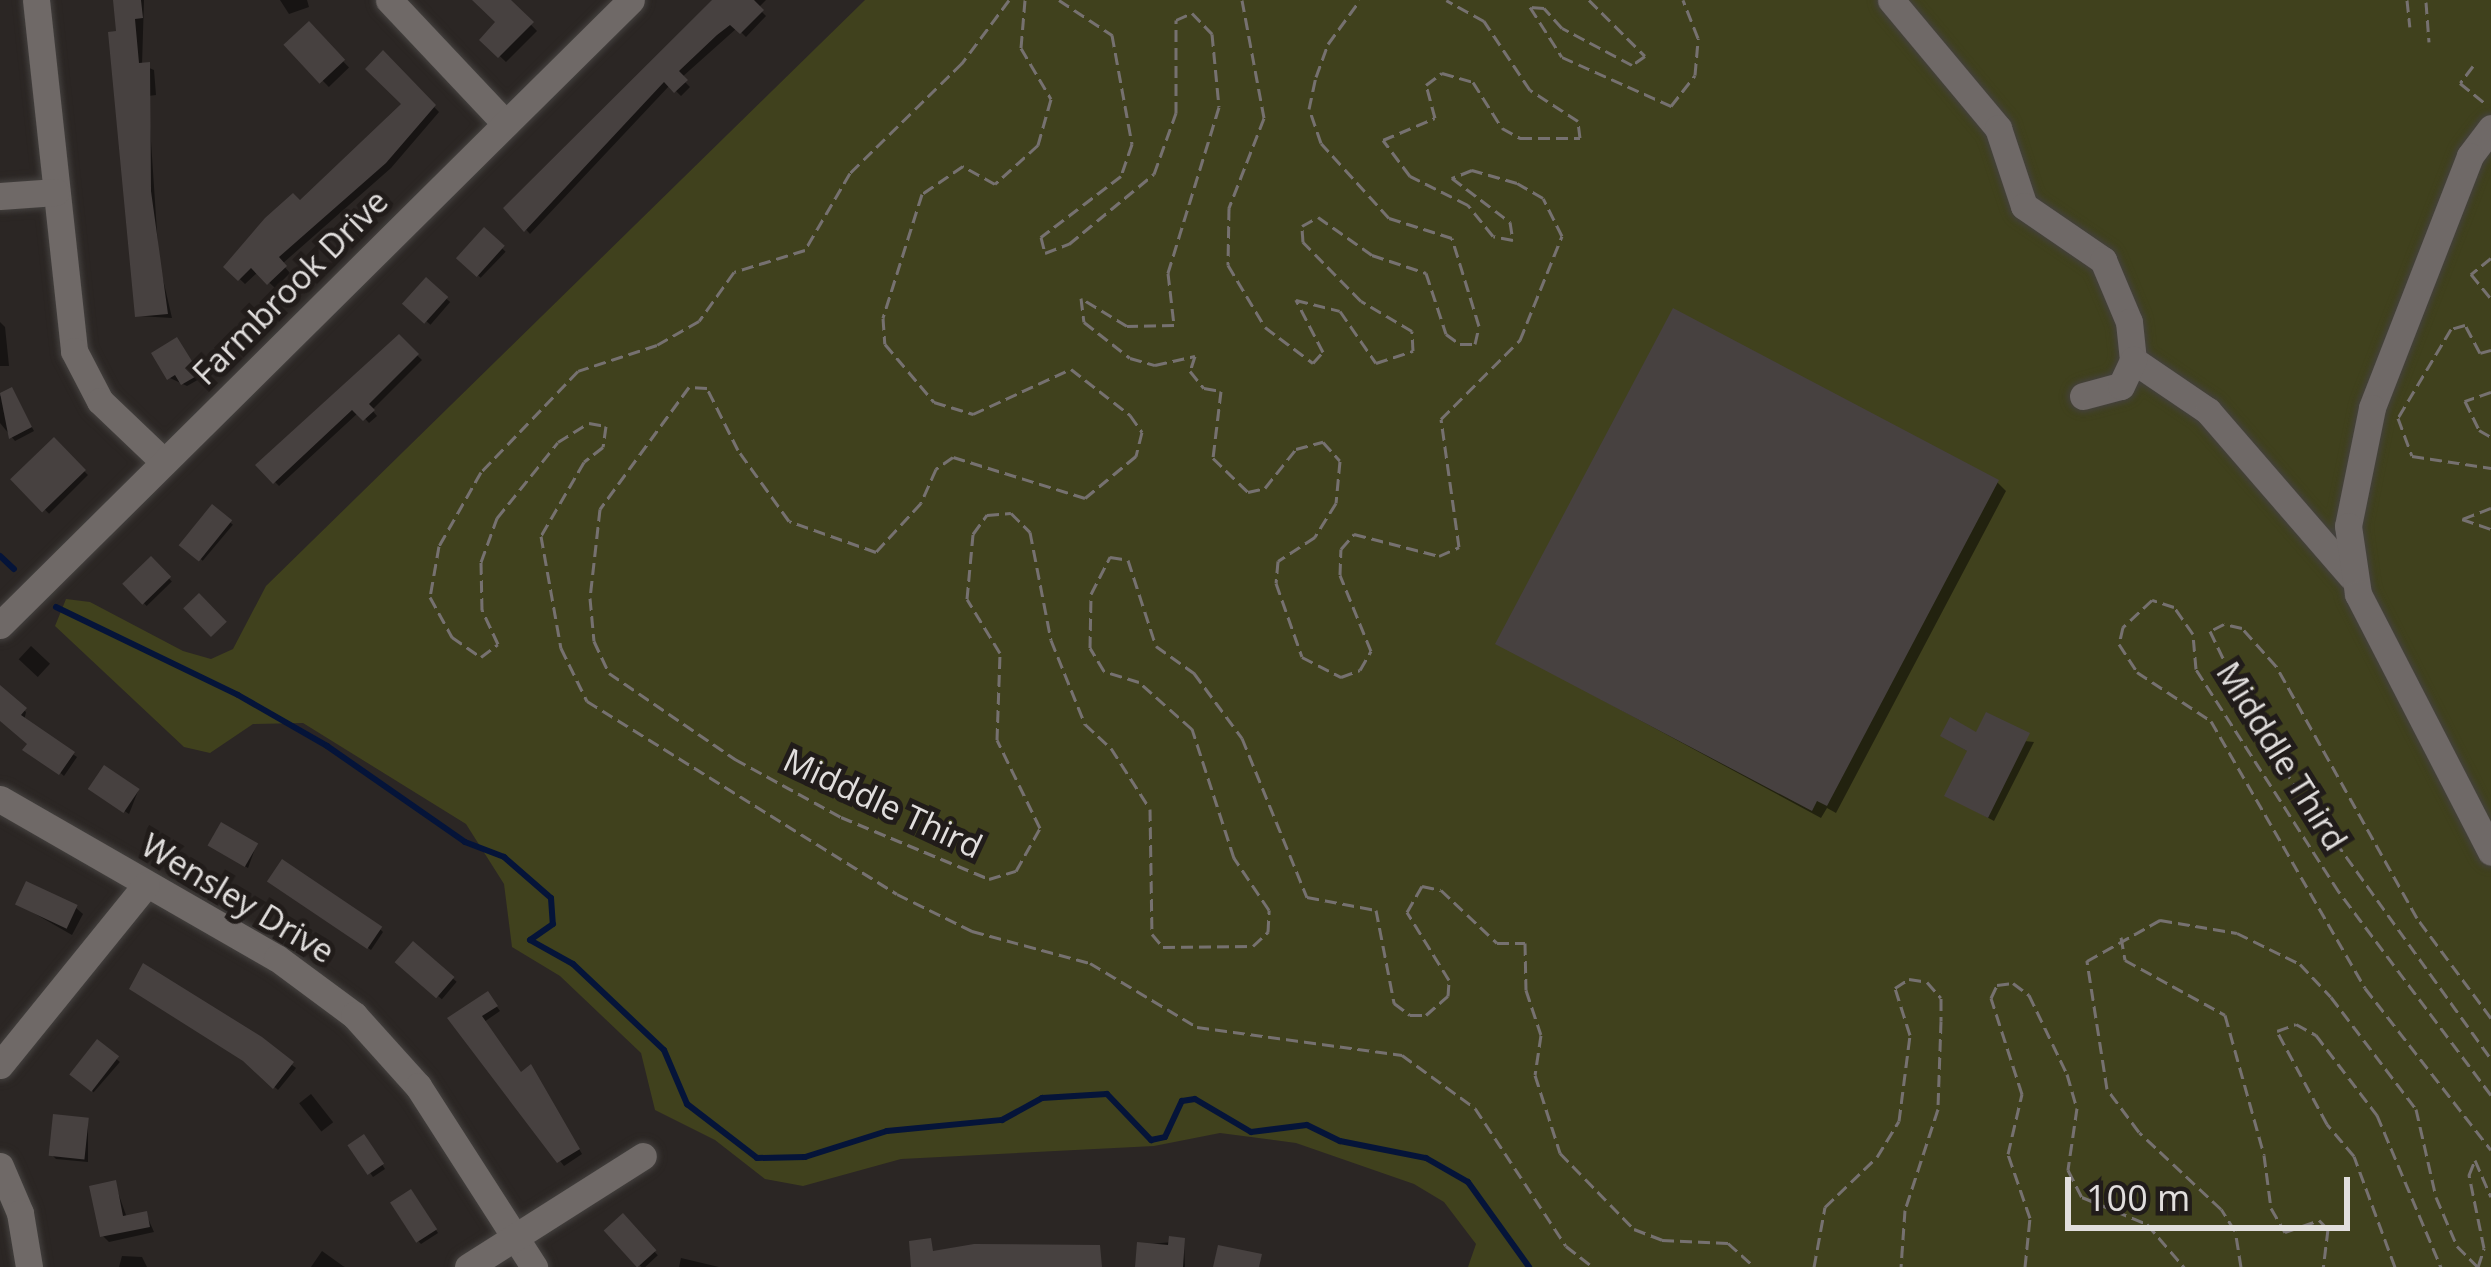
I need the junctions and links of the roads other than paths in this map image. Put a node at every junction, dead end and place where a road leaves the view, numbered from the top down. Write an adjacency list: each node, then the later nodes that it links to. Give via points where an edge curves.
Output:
1 (36, 0): 7 (street)
2 (389, 0): 5 (street)
3 (631, 0): 5 (street, Farmbrook Drive)
4 (1891, 0): 9 (street, via 1998,128 2024,206 2103,260 2129,322)
5 (506, 124): 11 (street, Farmbrook Drive)
6 (2491, 128): 12 (street, via 2470,156 2361,438 2350,500)
7 (56, 192): 8 (street); 11 (street, via 74,351 100,401)
8 (0, 196)
9 (2133, 360): 10 (street, via 2121,386); 12 (street, via 2208,411)
10 (2083, 396)
11 (164, 462): 13 (street, Farmbrook Drive)
12 (2351, 576): 15 (street)
13 (0, 625)
14 (0, 799): 16 (street, Wensley Drive)
15 (2491, 852)
16 (146, 884): 17 (street); 20 (street, Wensley Drive, via 277,958 354,1015 418,1086)
17 (0, 1065)
18 (643, 1156): 20 (street)
19 (0, 1166): 21 (street, via 20,1213)
20 (515, 1237): 22 (street); 23 (street, Wensley Drive)
21 (29, 1267)
22 (468, 1267)
23 (534, 1267)

